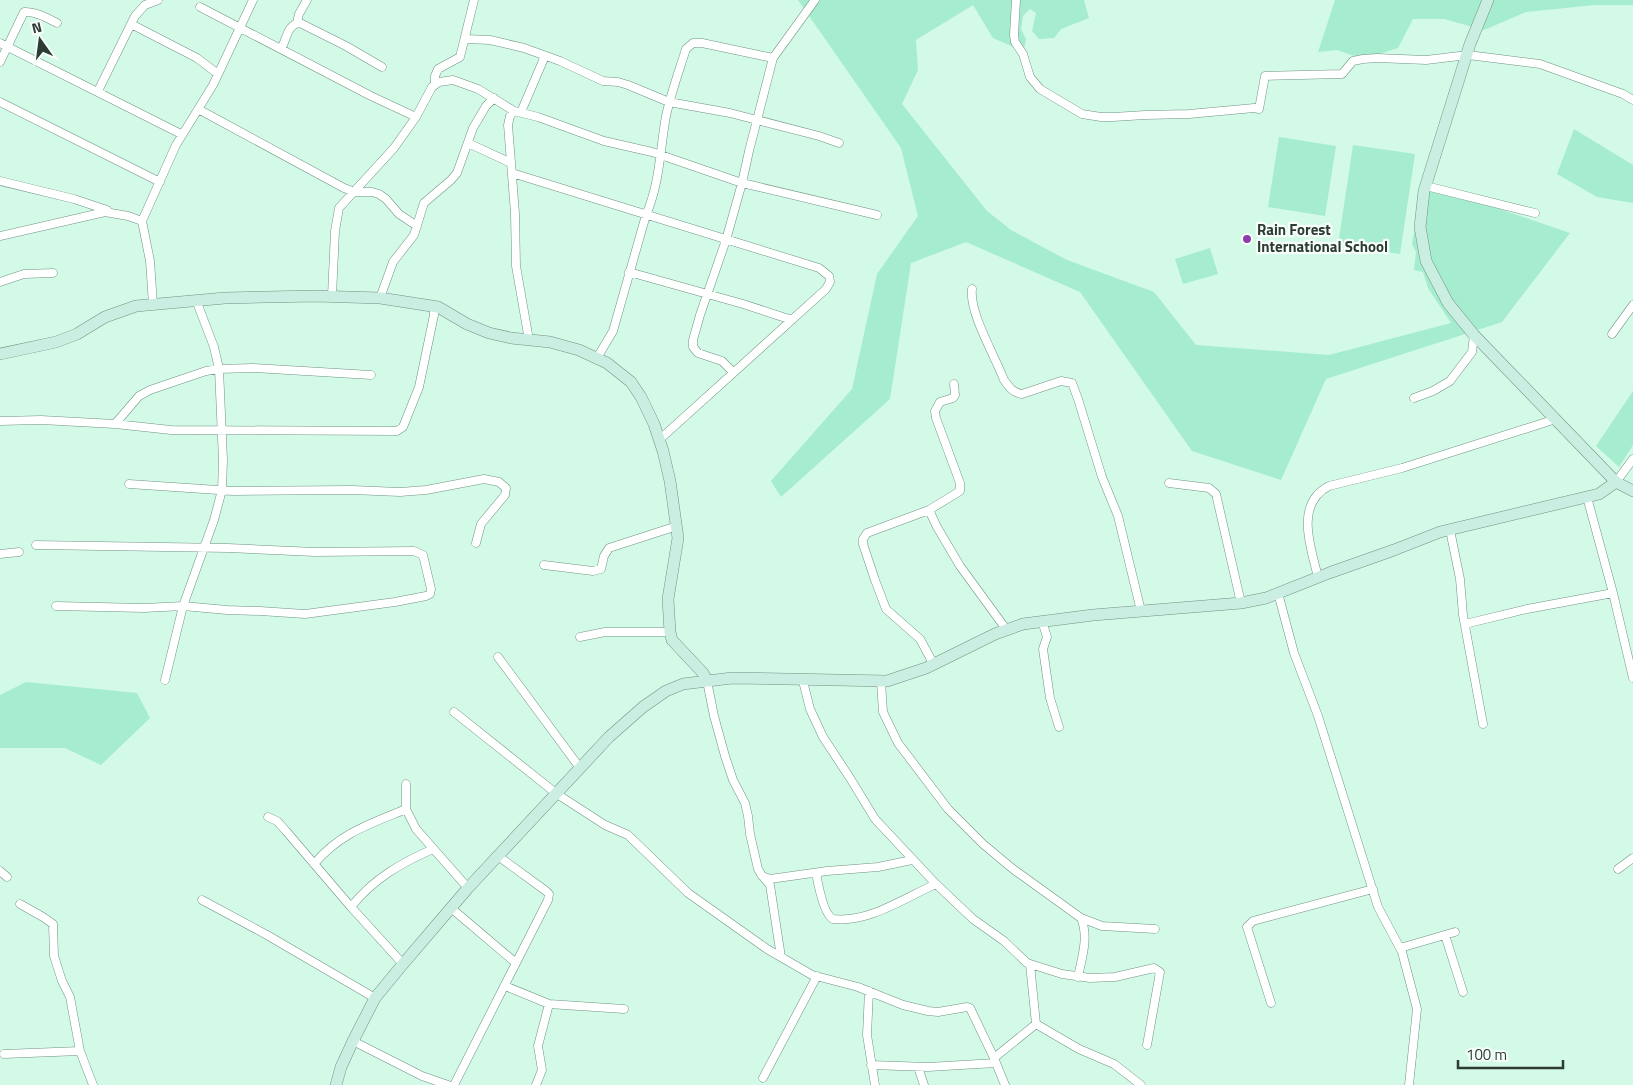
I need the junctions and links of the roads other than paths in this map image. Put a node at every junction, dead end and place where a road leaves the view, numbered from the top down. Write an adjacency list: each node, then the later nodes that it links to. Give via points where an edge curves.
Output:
1 (158, 0): 11 (street, via 145,4)
2 (253, 0): 12 (street)
3 (306, 0): 10 (street)
4 (474, 0): 13 (street)
5 (814, 0): 18 (street)
6 (1016, 0): 16 (street, via 1015,42 1026,61 1030,77 1040,89 1082,114 1101,118 1259,109 1265,76 1342,74 1354,61 1377,58 1426,60)
7 (1488, 0): 16 (street)
8 (200, 7): 12 (street)
9 (57, 23): 14 (street, via 44,16 24,12)
10 (296, 23): 15 (street, via 290,27); 20 (street, via 327,35)
11 (130, 24): 21 (street, via 197,58); 23 (street)
12 (241, 28): 15 (street); 21 (street)
13 (465, 39): 17 (street, via 490,40); 22 (street, via 460,57 438,69)
14 (4, 45): 19 (street); 23 (street)
15 (281, 48): 30 (street)
16 (1468, 55): 25 (street, via 1540,64); 41 (street)
17 (546, 56): 27 (street, via 604,81 628,85); 29 (street)
18 (773, 58): 27 (street, via 702,42 693,43 686,49); 31 (street)
19 (0, 62)
20 (382, 68)
21 (218, 74): 28 (street)
22 (435, 84): 24 (street, via 453,80); 30 (street)
23 (98, 91): 32 (street)
24 (494, 98): 29 (street); 33 (street, via 480,114)
25 (1633, 100)
26 (0, 102): 39 (street)
27 (670, 102): 31 (street); 35 (street)
28 (198, 109): 32 (street); 42 (street)
29 (518, 111): 35 (street, via 604,141); 36 (street, via 508,125)
30 (416, 117): 42 (street)
31 (757, 120): 34 (street); 40 (street)
32 (182, 134): 39 (street)
33 (468, 143): 36 (street); 48 (street, via 457,173 424,203)
34 (839, 143)
35 (660, 156): 40 (street); 45 (street)
36 (511, 163): 37 (street)
37 (512, 174): 45 (street); 65 (street, via 516,266)
38 (0, 181): 43 (street)
39 (160, 182): 47 (street)
40 (742, 182): 46 (street); 50 (street)
41 (1426, 186): 44 (street); 64 (street, via 1420,227 1426,261 1448,302)
42 (355, 192): 48 (street, via 382,196 399,214); 56 (street, via 342,203 336,217)
43 (114, 212): 47 (street); 49 (street)
44 (1535, 213)
45 (646, 215): 50 (street); 51 (street)
46 (877, 215)
47 (142, 221): 59 (street, via 150,261)
48 (417, 226): 57 (street, via 412,240 393,262)
49 (0, 236)
50 (726, 240): 55 (street); 62 (street, via 827,272 829,285)
51 (629, 272): 55 (street); 67 (street, via 613,331)
52 (53, 273): 53 (street, via 24,274)
53 (0, 282)
54 (972, 289): 100 (street, via 978,320 1010,388 1022,394 1061,381 1072,384 1118,516)
55 (707, 294): 62 (street); 69 (street, via 693,347 698,353 722,361)
56 (332, 296): 57 (street); 58 (street)
57 (380, 298): 61 (street)
58 (196, 300): 59 (street); 68 (street)
59 (153, 304): 66 (street, via 113,313 56,342)
60 (1633, 305): 63 (street)
61 (434, 306): 65 (street, via 490,333); 76 (street, via 420,387 400,430)
62 (792, 320): 69 (street)
63 (1612, 334)
64 (1474, 335): 72 (street, via 1472,352 1450,381); 73 (street)
65 (528, 340): 67 (street, via 550,342)
66 (0, 354)
67 (596, 358): 77 (street, via 631,382)
68 (219, 369): 70 (street, via 261,368); 75 (street, via 150,390 140,396); 76 (street)
69 (733, 372): 77 (street)
70 (371, 375)
71 (954, 384): 85 (street, via 953,398 940,402 935,411 961,488 957,494)
72 (1414, 398)
73 (1556, 419): 79 (street); 94 (street, via 1321,490 1312,502 1307,518)
74 (0, 421): 75 (street)
75 (115, 424): 76 (street, via 163,430)
76 (222, 429): 82 (street)
77 (659, 440): 86 (street)
78 (1633, 459): 79 (street)
79 (1616, 482): 83 (street); 84 (street, via 1599,494)
80 (1168, 483): 97 (street, via 1209,488 1216,494)
81 (129, 484): 82 (street)
82 (222, 490): 88 (street, via 400,492 435,489 477,479 499,482 506,488 505,495 481,524); 90 (street)
83 (1633, 491)
84 (1587, 497): 87 (street); 95 (street)
85 (929, 510): 103 (street, via 954,557); 107 (street, via 867,533 863,544 886,609 920,639)
86 (677, 526): 93 (street, via 610,548 598,570); 104 (street, via 668,599)
87 (1450, 530): 94 (street); 102 (street)
88 (476, 542)
89 (36, 546): 90 (street)
90 (205, 548): 99 (street); 99 (street, via 414,551 423,555 431,592 394,602 305,614)
91 (19, 552): 92 (street)
92 (0, 554)
93 (544, 565)
94 (1318, 577): 96 (street)
95 (1613, 593): 102 (street); 108 (street)
96 (1278, 594): 97 (street); 133 (street, via 1294,653 1321,724)
97 (1241, 603): 100 (street)
98 (56, 606): 99 (street)
99 (183, 606): 109 (street)
100 (1141, 611): 101 (street)
101 (1042, 621): 103 (street); 115 (street, via 1047,637 1043,649 1050,698)
102 (1465, 624): 114 (street)
103 (1006, 629): 107 (street)
104 (670, 632): 105 (street, via 605,632); 110 (street, via 672,640)
105 (580, 637)
106 (498, 657): 116 (street)
107 (934, 665): 112 (street)
108 (1633, 678)
109 (165, 680)
110 (707, 681): 111 (street, via 732,678); 116 (street, via 683,684 642,707); 129 (street, via 725,756 745,803)
111 (803, 681): 112 (street); 124 (street, via 810,709 823,737 875,819)
112 (881, 682): 138 (street, via 883,712 898,743 948,809 1013,869)
113 (454, 712): 118 (street)
114 (1483, 724)
115 (1059, 728)
116 (580, 768): 118 (street)
117 (406, 784): 119 (street)
118 (557, 794): 122 (street); 143 (street, via 628,835 688,893)
119 (406, 809): 121 (street, via 416,829); 125 (street, via 354,830 326,849)
120 (268, 817): 125 (street, via 277,821)
121 (433, 849): 132 (street); 136 (street, via 384,875 361,894)
122 (498, 856): 132 (street); 144 (street, via 549,894)
123 (1633, 858): 126 (street)
124 (912, 860): 128 (street); 131 (street)
125 (314, 864): 136 (street)
126 (1618, 869)
127 (0, 871): 130 (street)
128 (816, 873): 129 (street, via 770,879); 131 (street, via 829,917 838,920 875,913)
129 (762, 876): 143 (street, via 770,885)
130 (7, 877)
131 (936, 884): 146 (street, via 973,919)
132 (468, 888): 137 (street)
133 (1373, 889): 142 (street, via 1378,906); 153 (street, via 1253,921 1247,927)
134 (202, 900): 152 (street)
135 (20, 904): 159 (street, via 52,924 54,956 70,997)
136 (351, 908): 145 (street)
137 (451, 908): 144 (street); 145 (street)
138 (1081, 918): 139 (street, via 1102,926); 148 (street, via 1085,929)
139 (1155, 929)
140 (1455, 932): 141 (street)
141 (1445, 935): 142 (street); 151 (street)
142 (1400, 948): 174 (street, via 1417,1009)
143 (781, 957): 147 (street)
144 (516, 963): 149 (street)
145 (403, 964): 152 (street)
146 (1030, 964): 148 (street); 156 (street)
147 (817, 976): 150 (street); 164 (street)
148 (1078, 977): 158 (street, via 1115,977 1154,968 1160,972)
149 (504, 986): 154 (street); 168 (street)
150 (868, 991): 161 (street, via 928,1011 970,1008); 162 (street, via 867,1035)
151 (1463, 992)
152 (375, 998): 157 (street)
153 (1271, 1003)
154 (549, 1004): 155 (street); 169 (street, via 538,1046 542,1070)
155 (624, 1009)
156 (1036, 1024): 161 (street); 173 (street, via 1079,1049 1114,1064)
157 (353, 1040): 166 (street); 167 (street, via 422,1076)
158 (1147, 1045)
159 (80, 1051): 160 (street); 165 (street)
160 (4, 1054)
161 (995, 1060): 163 (street, via 970,1066); 172 (street)
162 (871, 1065): 163 (street); 170 (street)
163 (918, 1067): 171 (street)
164 (763, 1078)
165 (93, 1085)
166 (336, 1085)
167 (448, 1085)
168 (454, 1085)
169 (536, 1085)
170 (875, 1085)
171 (924, 1085)
172 (1004, 1085)
173 (1141, 1085)
174 (1409, 1085)

